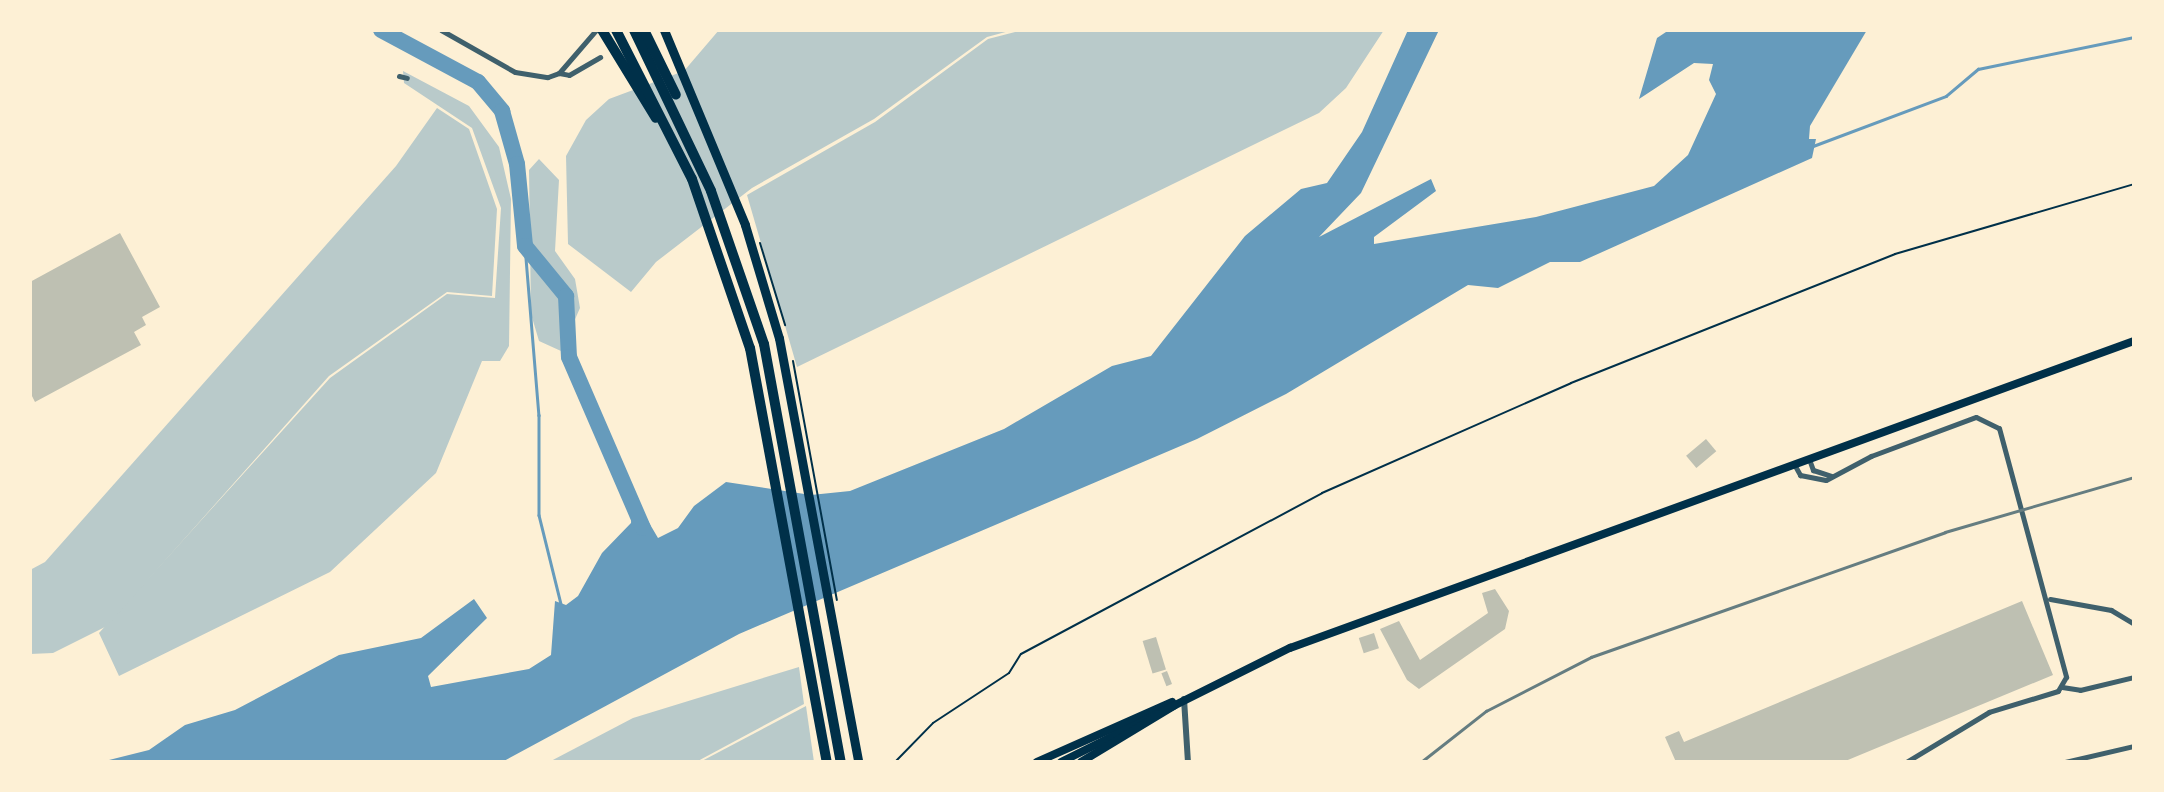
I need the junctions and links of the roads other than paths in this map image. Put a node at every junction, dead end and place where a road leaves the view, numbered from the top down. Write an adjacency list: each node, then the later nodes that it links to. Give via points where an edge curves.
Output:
1 (441, 30): 9 (street, via 515,72)
2 (596, 30): 9 (street)
3 (602, 30): 12 (highway)
4 (616, 30): 12 (highway)
5 (634, 30): 13 (highway)
6 (644, 30): 13 (highway, via 698,147)
7 (664, 30): 26 (highway, via 745,225 779,338)
8 (600, 57): 9 (street, via 569,75)
9 (559, 73)
10 (399, 76): 11 (street)
11 (407, 78)
12 (692, 179): 24 (highway, via 732,290 763,404)
13 (730, 238): 25 (highway, via 782,426)
14 (2133, 342): 15 (main road)
15 (1809, 459): 16 (main road); 17 (street, via 1813,470)
16 (1794, 464): 17 (street, via 1800,475 1818,481); 22 (main road, via 1290,648)
17 (1833, 477): 18 (street, via 1883,451 1976,416 1989,418 1999,428)
18 (2050, 599): 19 (street, via 2111,610); 21 (street, via 2067,668)
19 (2134, 624)
20 (2134, 677): 21 (street, via 2080,690)
21 (2062, 687): 31 (street, via 1989,712)
22 (1181, 700): 27 (main road, via 1158,704); 28 (main road); 29 (main road, via 1146,728); 30 (street)
23 (2134, 747): 32 (street)
24 (827, 762)
25 (841, 762)
26 (858, 762)
27 (1037, 762)
28 (1061, 762)
29 (1081, 762)
30 (1188, 762)
31 (1906, 762)
32 (2066, 762)

